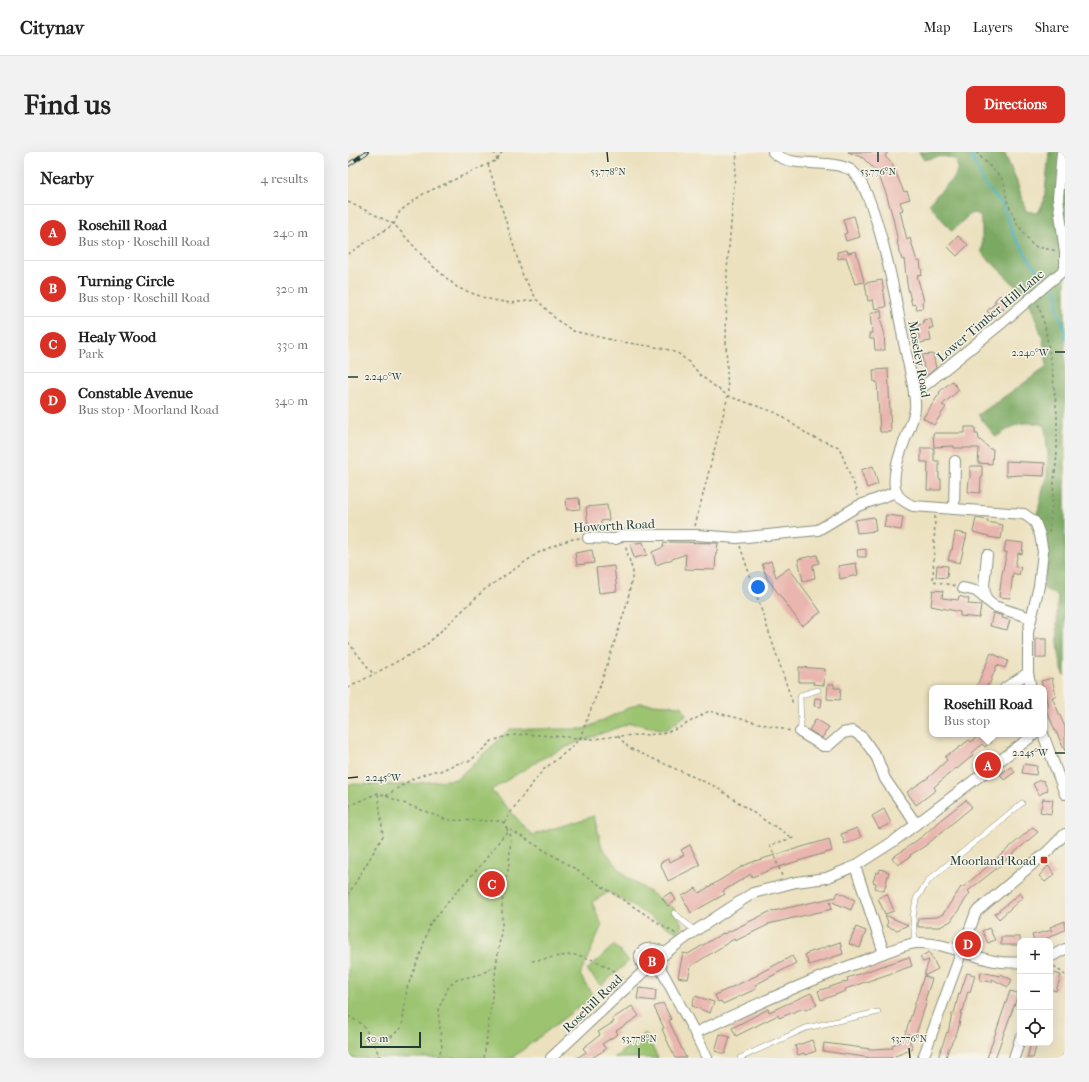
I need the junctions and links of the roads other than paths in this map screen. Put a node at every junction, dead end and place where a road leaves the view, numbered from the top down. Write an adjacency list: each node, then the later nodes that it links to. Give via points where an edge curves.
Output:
1 (773, 152): 4 (street, Moseley Road, via 790,161 831,164 851,170 862,182 876,217)
2 (1062, 152): 3 (street, Lower Timber Hill Lane, via 1058,198)
3 (1064, 253): 4 (street, Lower Timber Hill Lane, via 1064,270)
4 (914, 394): 6 (street, Moseley Road, via 915,413 896,464)
5 (955, 461): 7 (street)
6 (896, 492): 7 (street, via 902,500 913,506); 8 (street, Howorth Road, via 858,506 818,530 737,538 623,535 616,539)
7 (954, 509): 12 (street, via 1024,514 1035,522 1043,552)
8 (588, 538)
9 (987, 555): 11 (street, via 984,586)
10 (963, 588): 11 (street, via 976,591)
11 (986, 600): 12 (street, via 994,606)
12 (1031, 618): 13 (street, via 1028,632)
13 (1028, 673): 14 (street); 15 (street)
14 (1010, 685)
15 (1030, 685)
16 (818, 690): 17 (lane, via 801,695)
17 (800, 732): 22 (street, via 823,746 828,746 843,734 853,731 863,738 877,758 885,779)
18 (1031, 737): 22 (street, Rosehill Road)
19 (1044, 737): 20 (street)
20 (1065, 794)
21 (1022, 804): 27 (lane, via 929,880 916,899 913,917)
22 (916, 824): 24 (street, Rosehill Road)
23 (1065, 834): 29 (street, via 976,912)
24 (855, 866): 26 (street, Rosehill Road, via 826,878 796,882 753,893); 30 (street)
25 (674, 913): 26 (lane)
26 (695, 931): 31 (street, Rosehill Road)
27 (915, 943): 29 (street, via 937,943); 30 (street)
28 (1065, 949): 32 (street)
29 (961, 951): 34 (street, via 993,961); 42 (street)
30 (884, 953): 37 (street, via 795,987)
31 (665, 954): 33 (street, Rosehill Road); 35 (street, via 658,949 645,948 639,958)
32 (1053, 958)
33 (656, 960): 35 (street, Rosehill Road); 37 (street)
34 (1017, 962)
35 (646, 970): 39 (street, Rosehill Road)
36 (878, 1012): 41 (lane, via 806,1028)
37 (695, 1033): 40 (street)
38 (1018, 1046): 43 (street)
39 (551, 1058)
40 (707, 1058)
41 (740, 1058)
42 (923, 1058)
43 (1014, 1058)

